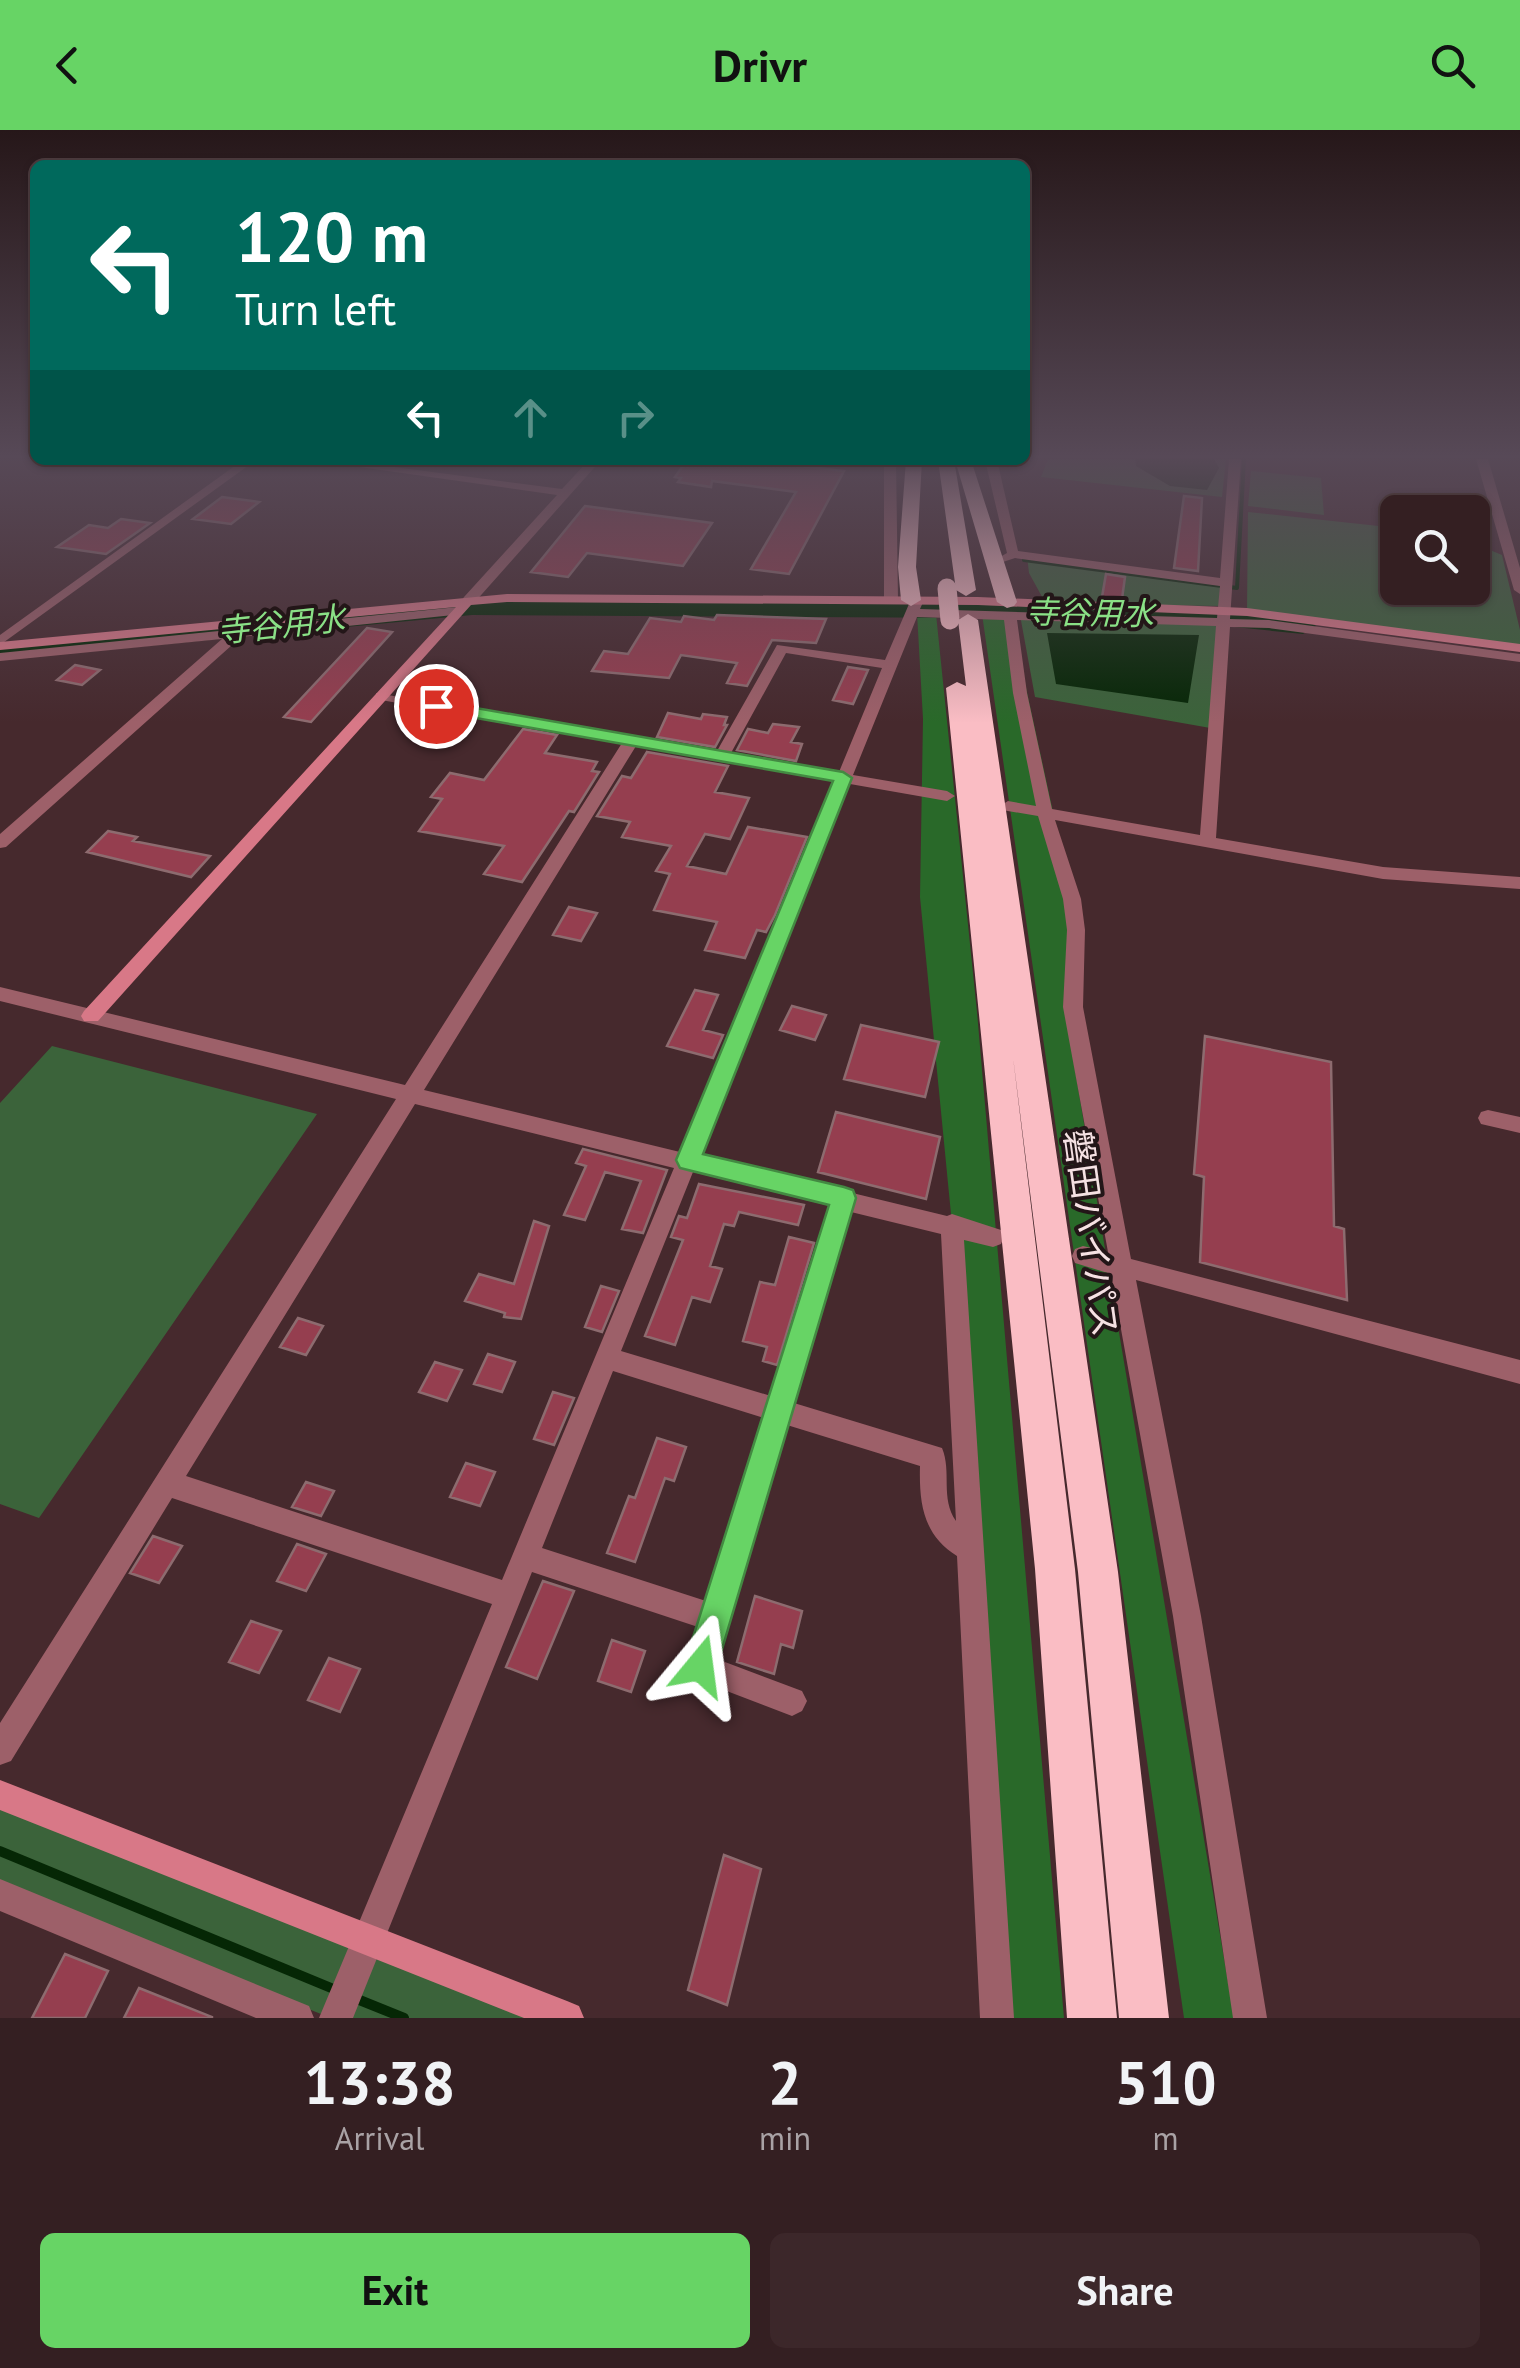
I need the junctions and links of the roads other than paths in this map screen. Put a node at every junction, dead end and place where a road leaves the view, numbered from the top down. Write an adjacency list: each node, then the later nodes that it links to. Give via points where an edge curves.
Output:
1 (132, 547): 21 (street)
2 (517, 547): 17 (street)
3 (891, 547): 14 (street)
4 (908, 547): 16 (highway)
5 (947, 547): 15 (highway, 磐田バイパス)
6 (953, 547): 15 (highway, 磐田バイパス)
7 (1001, 547): 11 (highway)
8 (1004, 547): 11 (street)
9 (1230, 547): 12 (street)
10 (1512, 547): 13 (street)
11 (1006, 559): 12 (street); 18 (highway)
12 (1228, 585): 19 (street)
13 (1520, 590)
14 (891, 600): 16 (street); 17 (street)
15 (958, 605): 64 (highway, 磐田バイパス, via 1055,1569); 65 (highway, 磐田バイパス, via 1098,1572)
16 (913, 606): 18 (street); 25 (street)
17 (462, 607): 20 (street); 26 (street)
18 (1009, 608): 19 (street); 32 (street)
19 (1224, 616): 22 (street); 24 (street); 34 (street)
20 (243, 628): 21 (street); 23 (street); 33 (street)
21 (0, 644)
22 (1520, 648)
23 (0, 657)
24 (1520, 658)
25 (889, 665): 28 (street, via 782,648); 29 (street)
26 (380, 696): 27 (street); 37 (street)
27 (631, 741): 28 (street); 38 (street)
28 (721, 756): 29 (street)
29 (843, 778): 30 (street); 41 (street)
30 (947, 796)
31 (1008, 806): 32 (street)
32 (1045, 812): 34 (street); 46 (street, via 1072,900 1073,1008)
33 (0, 842)
34 (1208, 842): 35 (street, via 1383,873)
35 (1520, 883)
36 (0, 994): 37 (street)
37 (91, 1016): 38 (street)
38 (409, 1093): 41 (street); 50 (street)
39 (1488, 1118): 40 (street)
40 (1520, 1125)
41 (688, 1160): 42 (street); 47 (street)
42 (844, 1198): 43 (street); 49 (street)
43 (952, 1224): 44 (street); 51 (street)
44 (992, 1237)
45 (1083, 1256): 46 (street)
46 (1122, 1266): 48 (street); 66 (street, via 1187,1616)
47 (607, 1358): 49 (street); 52 (street)
48 (1520, 1372)
49 (779, 1410): 51 (street, via 934,1457 934,1512 952,1538); 54 (street)
50 (166, 1483): 53 (street); 56 (street)
51 (970, 1548): 63 (street)
52 (526, 1556): 53 (street); 54 (street)
53 (509, 1596): 59 (street)
54 (715, 1618): 55 (street, via 700,1666)
55 (792, 1701)
56 (0, 1750)
57 (0, 1795): 59 (street)
58 (0, 1895): 60 (street)
59 (367, 1940): 61 (street); 62 (street)
60 (298, 2018)
61 (336, 2018)
62 (567, 2018)
63 (996, 2018)
64 (1092, 2018)
65 (1144, 2018)
66 (1250, 2018)

